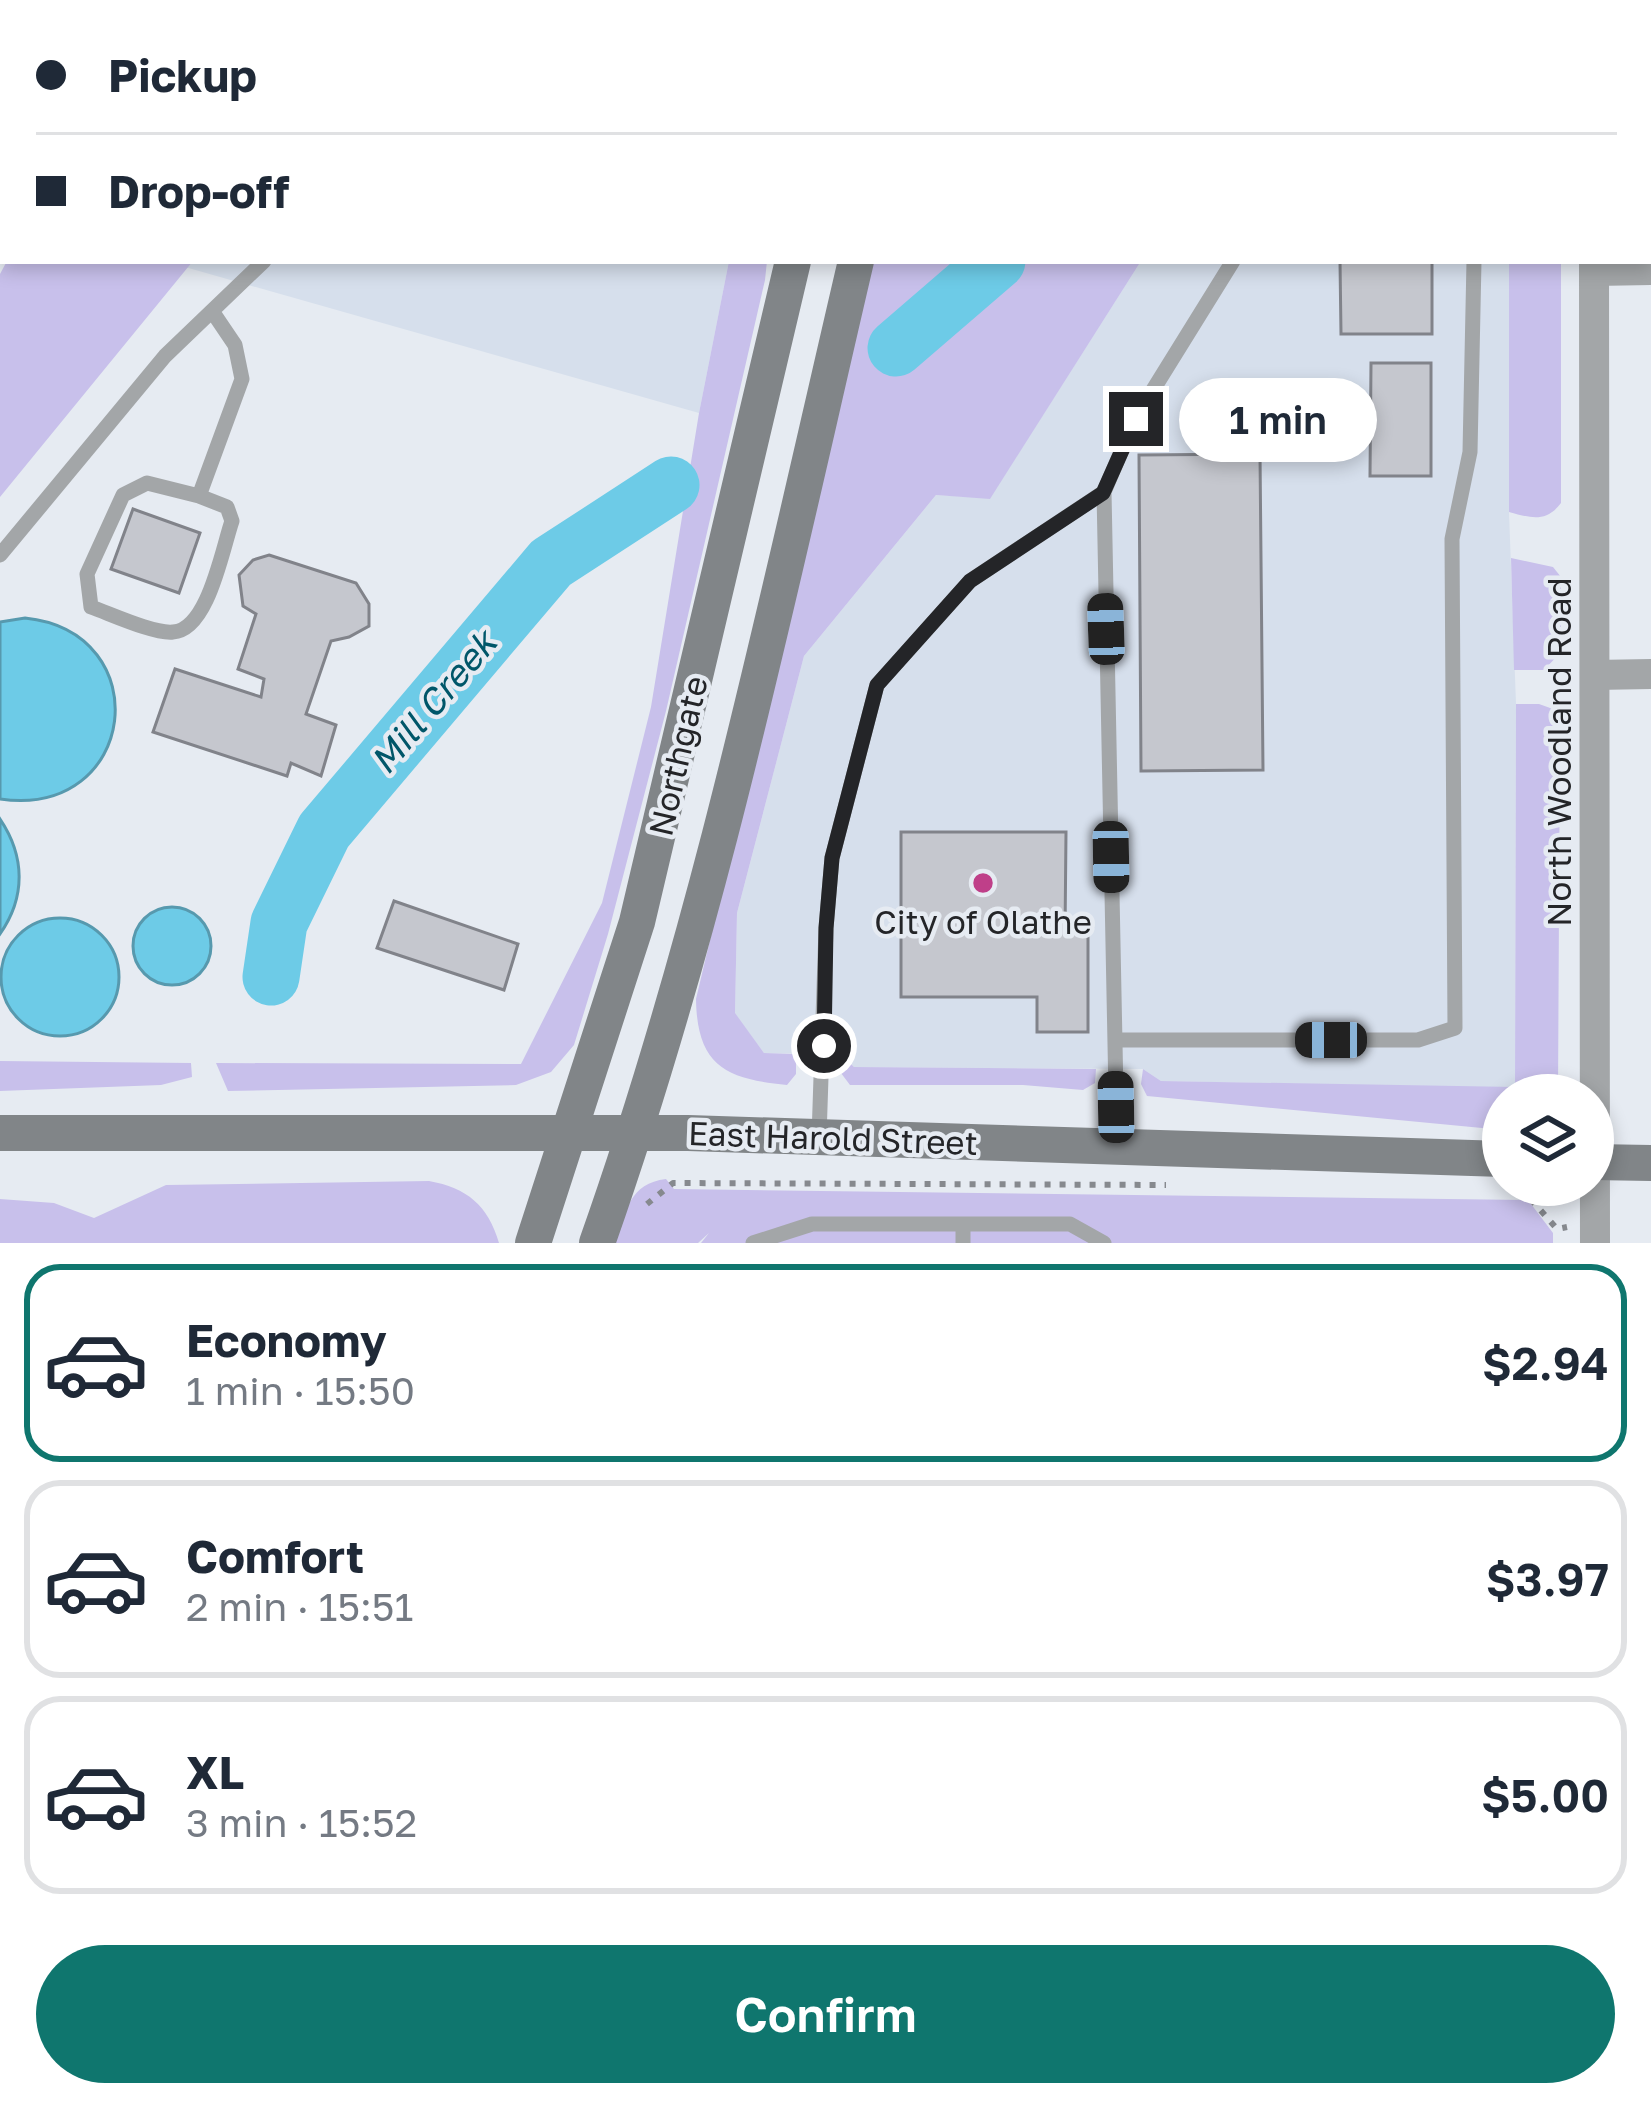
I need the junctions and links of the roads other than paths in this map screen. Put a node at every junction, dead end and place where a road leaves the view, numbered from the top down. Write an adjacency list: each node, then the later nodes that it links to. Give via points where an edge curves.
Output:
1 (261, 264): 8 (lane)
2 (792, 264): 16 (main road, Northgate, via 656,852)
3 (855, 264): 17 (main road, Northgate, via 726,818)
4 (1231, 264): 9 (lane, via 1136,419)
5 (1474, 264): 14 (lane, via 1470,452 1452,539 1455,1028 1418,1040)
6 (1594, 266): 7 (street); 13 (street, North Woodland Road)
7 (1651, 270)
8 (212, 311): 10 (lane, via 235,345 242,379); 11 (lane)
9 (1103, 493): 14 (lane); 19 (lane, via 970,581 877,685 832,858)
10 (199, 496): 10 (lane, via 147,483 123,495 87,574 92,608 170,633 202,614 232,521 227,507)
11 (0, 555)
12 (1651, 674): 13 (street)
13 (1595, 675): 15 (street, North Woodland Road)
14 (1114, 1040): 20 (lane)
15 (1594, 1074)
16 (572, 1132): 17 (main road, East Harold Street); 18 (main road, East Harold Street); 25 (main road, Northgate)
17 (636, 1132): 19 (main road, East Harold Street); 26 (main road, Northgate)
18 (0, 1133)
19 (819, 1137): 20 (main road, East Harold Street)
20 (1117, 1147): 21 (main road, East Harold Street)
21 (1482, 1158)
22 (1614, 1162): 23 (main road)
23 (1651, 1162)
24 (963, 1224): 27 (lane, via 812,1224); 28 (lane); 29 (lane, via 1070,1224)
25 (533, 1243)
26 (597, 1243)
27 (753, 1243)
28 (962, 1243)
29 (1104, 1243)

